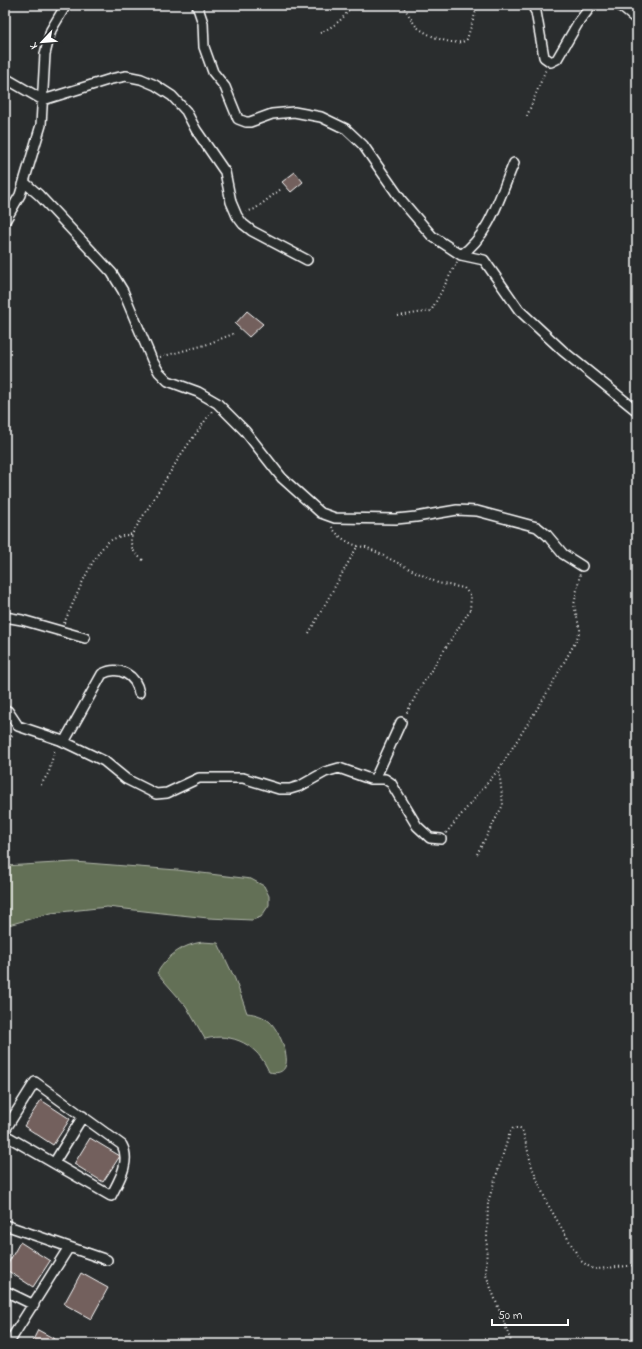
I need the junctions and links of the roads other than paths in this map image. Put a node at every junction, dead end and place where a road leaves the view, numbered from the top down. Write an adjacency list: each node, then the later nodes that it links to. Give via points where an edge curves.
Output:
1 (66, 5): 8 (street, via 51,30 45,54)
2 (198, 5): 12 (street, via 203,23 204,47 213,72 225,86 238,118 250,122 272,114 294,112 321,117 346,129 363,145 402,201 432,236)
3 (532, 5): 4 (street, via 536,12 544,57 549,62 557,59)
4 (592, 5)
5 (619, 5): 6 (street)
6 (637, 20)
7 (5, 78): 8 (street)
8 (43, 100): 10 (street, via 41,125); 13 (street, via 126,76 141,78 155,85 172,96 186,112 221,166 236,216 252,231)
9 (514, 163): 12 (street, via 481,237)
10 (24, 182): 11 (street, via 20,195); 15 (street, via 112,273 159,372 168,381 198,392 218,403 245,431 289,486 321,513 330,517 401,518 457,510 477,511 537,527 563,554)
11 (6, 215)
12 (461, 255): 14 (street, via 484,260 518,310 563,351)
13 (307, 260)
14 (637, 411)
15 (582, 566)
16 (5, 617): 17 (street)
17 (85, 638)
18 (139, 693): 21 (street, via 135,680 125,672 112,670 102,674)
19 (5, 710): 21 (street, via 18,726)
20 (402, 722): 22 (street)
21 (62, 741): 22 (street, via 104,761 126,779 156,794 167,793 199,778 243,778 279,789 290,789 339,768)
22 (375, 779): 23 (street, via 389,780 417,826 430,838)
23 (441, 838)
24 (83, 1116): 25 (street, via 35,1082); 27 (street); 27 (street, via 124,1149 126,1162 111,1196)
25 (5, 1130)
26 (5, 1135): 27 (street)
27 (54, 1163)
28 (5, 1225): 29 (street)
29 (69, 1247): 30 (street); 32 (street)
30 (107, 1260)
31 (5, 1291): 32 (street)
32 (34, 1305): 33 (street)
33 (8, 1344)

